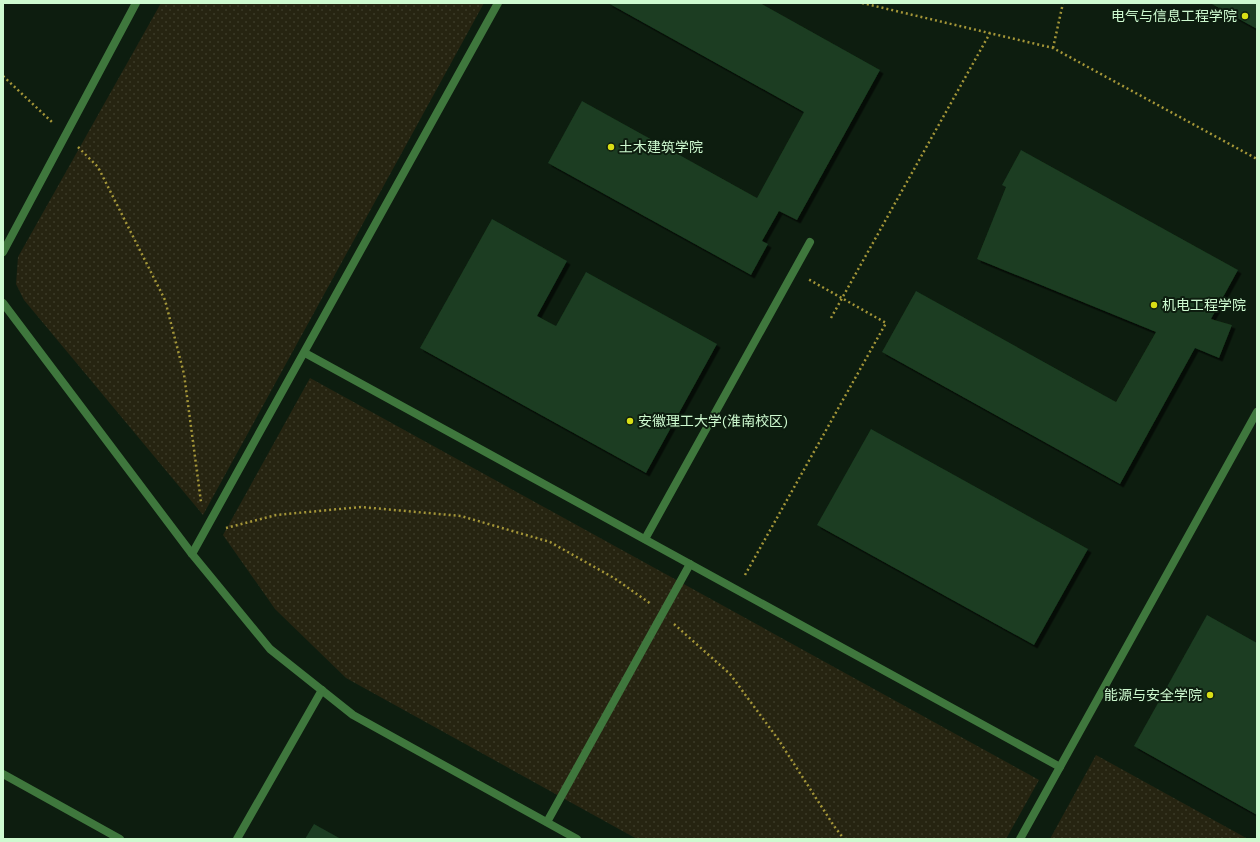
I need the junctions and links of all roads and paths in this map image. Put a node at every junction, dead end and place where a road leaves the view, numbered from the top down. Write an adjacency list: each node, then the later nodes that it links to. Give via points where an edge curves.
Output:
1 (136, 3): 8 (lane)
2 (498, 3): 16 (lane)
3 (862, 3): 5 (path)
4 (1063, 3): 6 (path)
5 (990, 33): 6 (path); 13 (path)
6 (1052, 48): 9 (path)
7 (3, 76): 8 (path)
8 (66, 134): 11 (lane); 18 (path, via 98,167 165,300 184,374)
9 (1257, 159)
10 (810, 242): 12 (lane)
11 (3, 252)
12 (794, 270): 13 (path); 19 (lane)
13 (842, 298): 15 (path); 22 (path, via 886,323)
14 (3, 304): 20 (lane)
15 (831, 318)
16 (305, 353): 18 (lane); 19 (lane)
17 (1257, 412): 25 (lane)
18 (204, 532): 20 (lane); 23 (path, via 276,515 361,507 461,516 550,542 614,578)
19 (645, 539): 21 (lane)
20 (192, 554): 24 (lane, via 270,649)
21 (690, 564): 22 (lane); 23 (lane)
22 (737, 590): 25 (lane)
23 (663, 614): 27 (lane); 31 (path, via 730,674 778,739)
24 (322, 690): 27 (lane, via 353,715); 29 (lane)
25 (1060, 767): 32 (lane)
26 (3, 774): 28 (lane)
27 (547, 822): 30 (lane)
28 (120, 839)
29 (237, 839)
30 (577, 839)
31 (844, 839)
32 (1020, 839)

